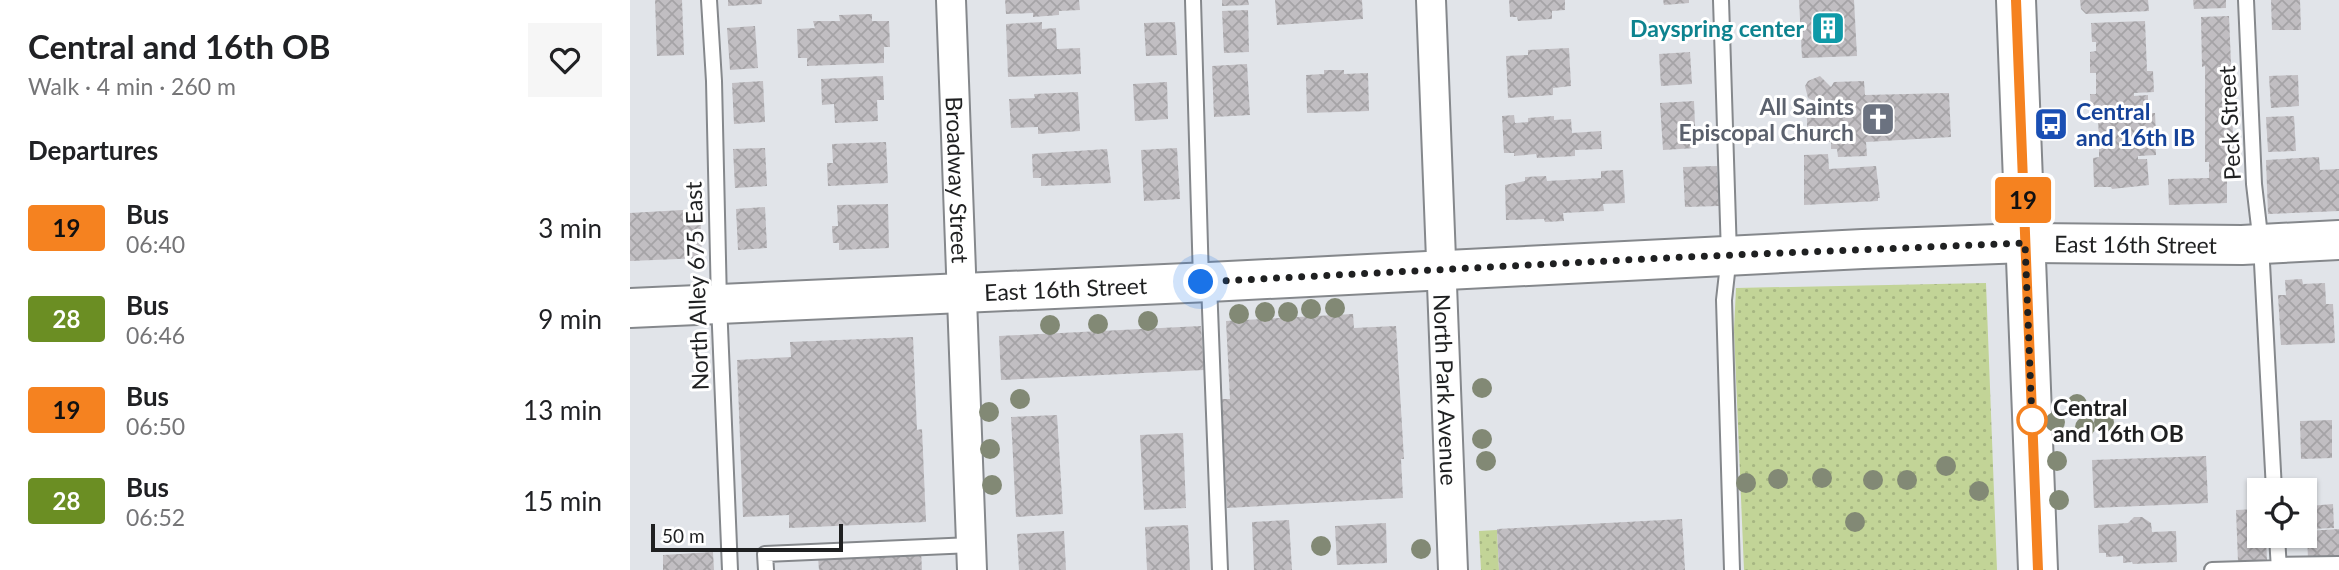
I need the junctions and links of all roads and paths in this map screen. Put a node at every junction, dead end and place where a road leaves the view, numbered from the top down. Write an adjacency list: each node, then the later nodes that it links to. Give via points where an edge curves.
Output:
1 (709, 0): 15 (lane, North Alley 675 East)
2 (951, 0): 14 (street, Broadway Street)
3 (1193, 0): 13 (lane)
4 (1431, 0): 12 (street, North Park Avenue)
5 (1721, 0): 11 (lane)
6 (2016, 0): 9 (main road)
7 (2246, 0): 10 (lane, Peck Street)
8 (2339, 240): 10 (main road, East 16th Street)
9 (2025, 243): 10 (main road, East 16th Street); 11 (main road, East 16th Street); 27 (main road)
10 (2261, 244): 17 (lane, Peck Street)
11 (1729, 255): 12 (main road, East 16th Street); 26 (lane, via 1724,300)
12 (1442, 269): 13 (main road, East 16th Street); 25 (street, North Park Avenue)
13 (1205, 282): 14 (main road, East 16th Street); 24 (lane)
14 (964, 292): 15 (main road, East 16th Street); 19 (street, Broadway Street)
15 (719, 303): 16 (main road, East 16th Street); 22 (lane, North Alley 675 East)
16 (630, 308)
17 (2273, 478)
18 (2277, 548): 21 (lane)
19 (972, 557): 23 (lane, via 765,554)
20 (2339, 564): 21 (lane)
21 (2278, 567): 28 (lane)
22 (730, 570)
23 (766, 570)
24 (1220, 570)
25 (1453, 570)
26 (1732, 570)
27 (2038, 570)
28 (2212, 570)

